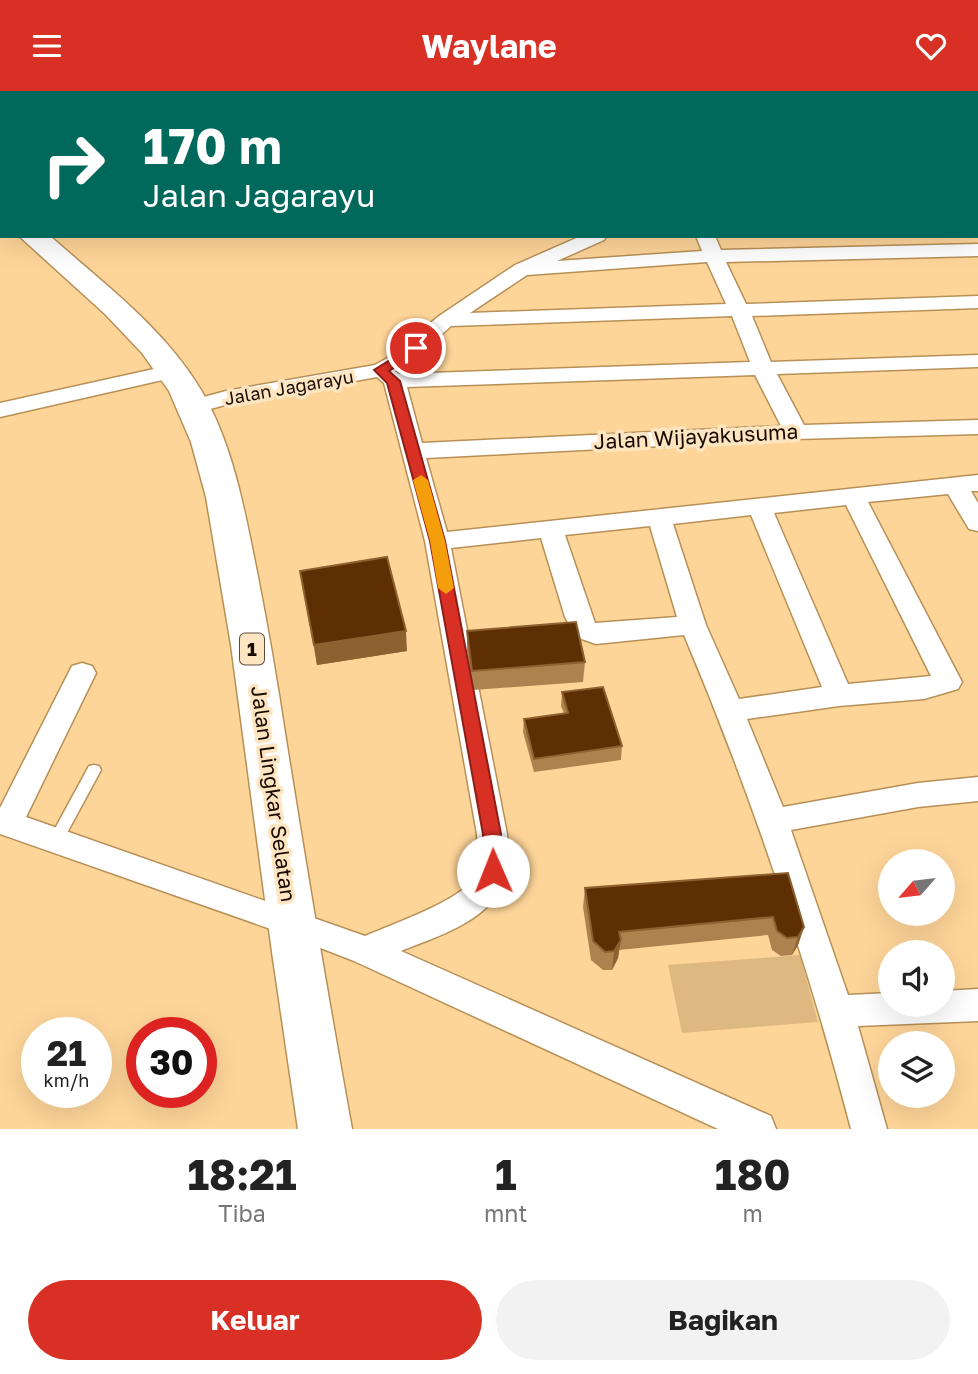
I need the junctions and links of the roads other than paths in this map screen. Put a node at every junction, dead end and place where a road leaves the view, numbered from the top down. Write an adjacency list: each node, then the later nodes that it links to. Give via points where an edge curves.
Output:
1 (35, 238): 13 (highway, Jalan Lingkar Selatan / 1, via 132,322)
2 (592, 238): 7 (street, Jalan Jagarayu)
3 (706, 238): 6 (street)
4 (914, 244): 5 (street); 6 (street)
5 (978, 250)
6 (715, 256): 7 (street); 9 (street)
7 (522, 269): 10 (street, Jalan Jagarayu)
8 (978, 302): 9 (street)
9 (740, 312): 10 (street); 12 (street)
10 (446, 320): 14 (street, Jalan Jagarayu)
11 (978, 362): 12 (street)
12 (763, 369): 14 (street); 18 (street)
13 (172, 371): 15 (highway, Jalan Lingkar Selatan / 1); 16 (street)
14 (387, 376): 15 (street, Jalan Jagarayu, via 226,398); 19 (street)
15 (194, 407): 36 (highway, Jalan Lingkar Selatan / 1, via 217,477 261,698)
16 (0, 409)
17 (978, 427): 18 (street, Jalan Wijayakusuma)
18 (796, 432): 19 (street, Jalan Wijayakusuma)
19 (414, 451): 26 (street)
20 (967, 484): 21 (street); 24 (street)
21 (853, 496): 22 (street); 29 (street, via 948,683)
22 (759, 505): 23 (street); 29 (street)
23 (659, 516): 25 (street); 27 (street)
24 (978, 523)
25 (550, 528): 26 (street); 27 (street, via 585,630 596,634)
26 (437, 541): 37 (street, via 492,834 493,871 485,891 458,909)
27 (693, 625): 30 (street)
28 (82, 673): 34 (street)
29 (839, 695): 30 (street)
30 (730, 711): 33 (street)
31 (94, 770): 35 (lane)
32 (978, 789): 33 (street)
33 (773, 821): 39 (street)
34 (4, 823): 35 (street)
35 (56, 840): 36 (street)
36 (291, 922): 37 (street); 40 (highway, Jalan Lingkar Selatan / 1)
37 (366, 951): 41 (street)
38 (978, 1005): 39 (street)
39 (837, 1011): 42 (street)
40 (325, 1129)
41 (758, 1129)
42 (869, 1129)

